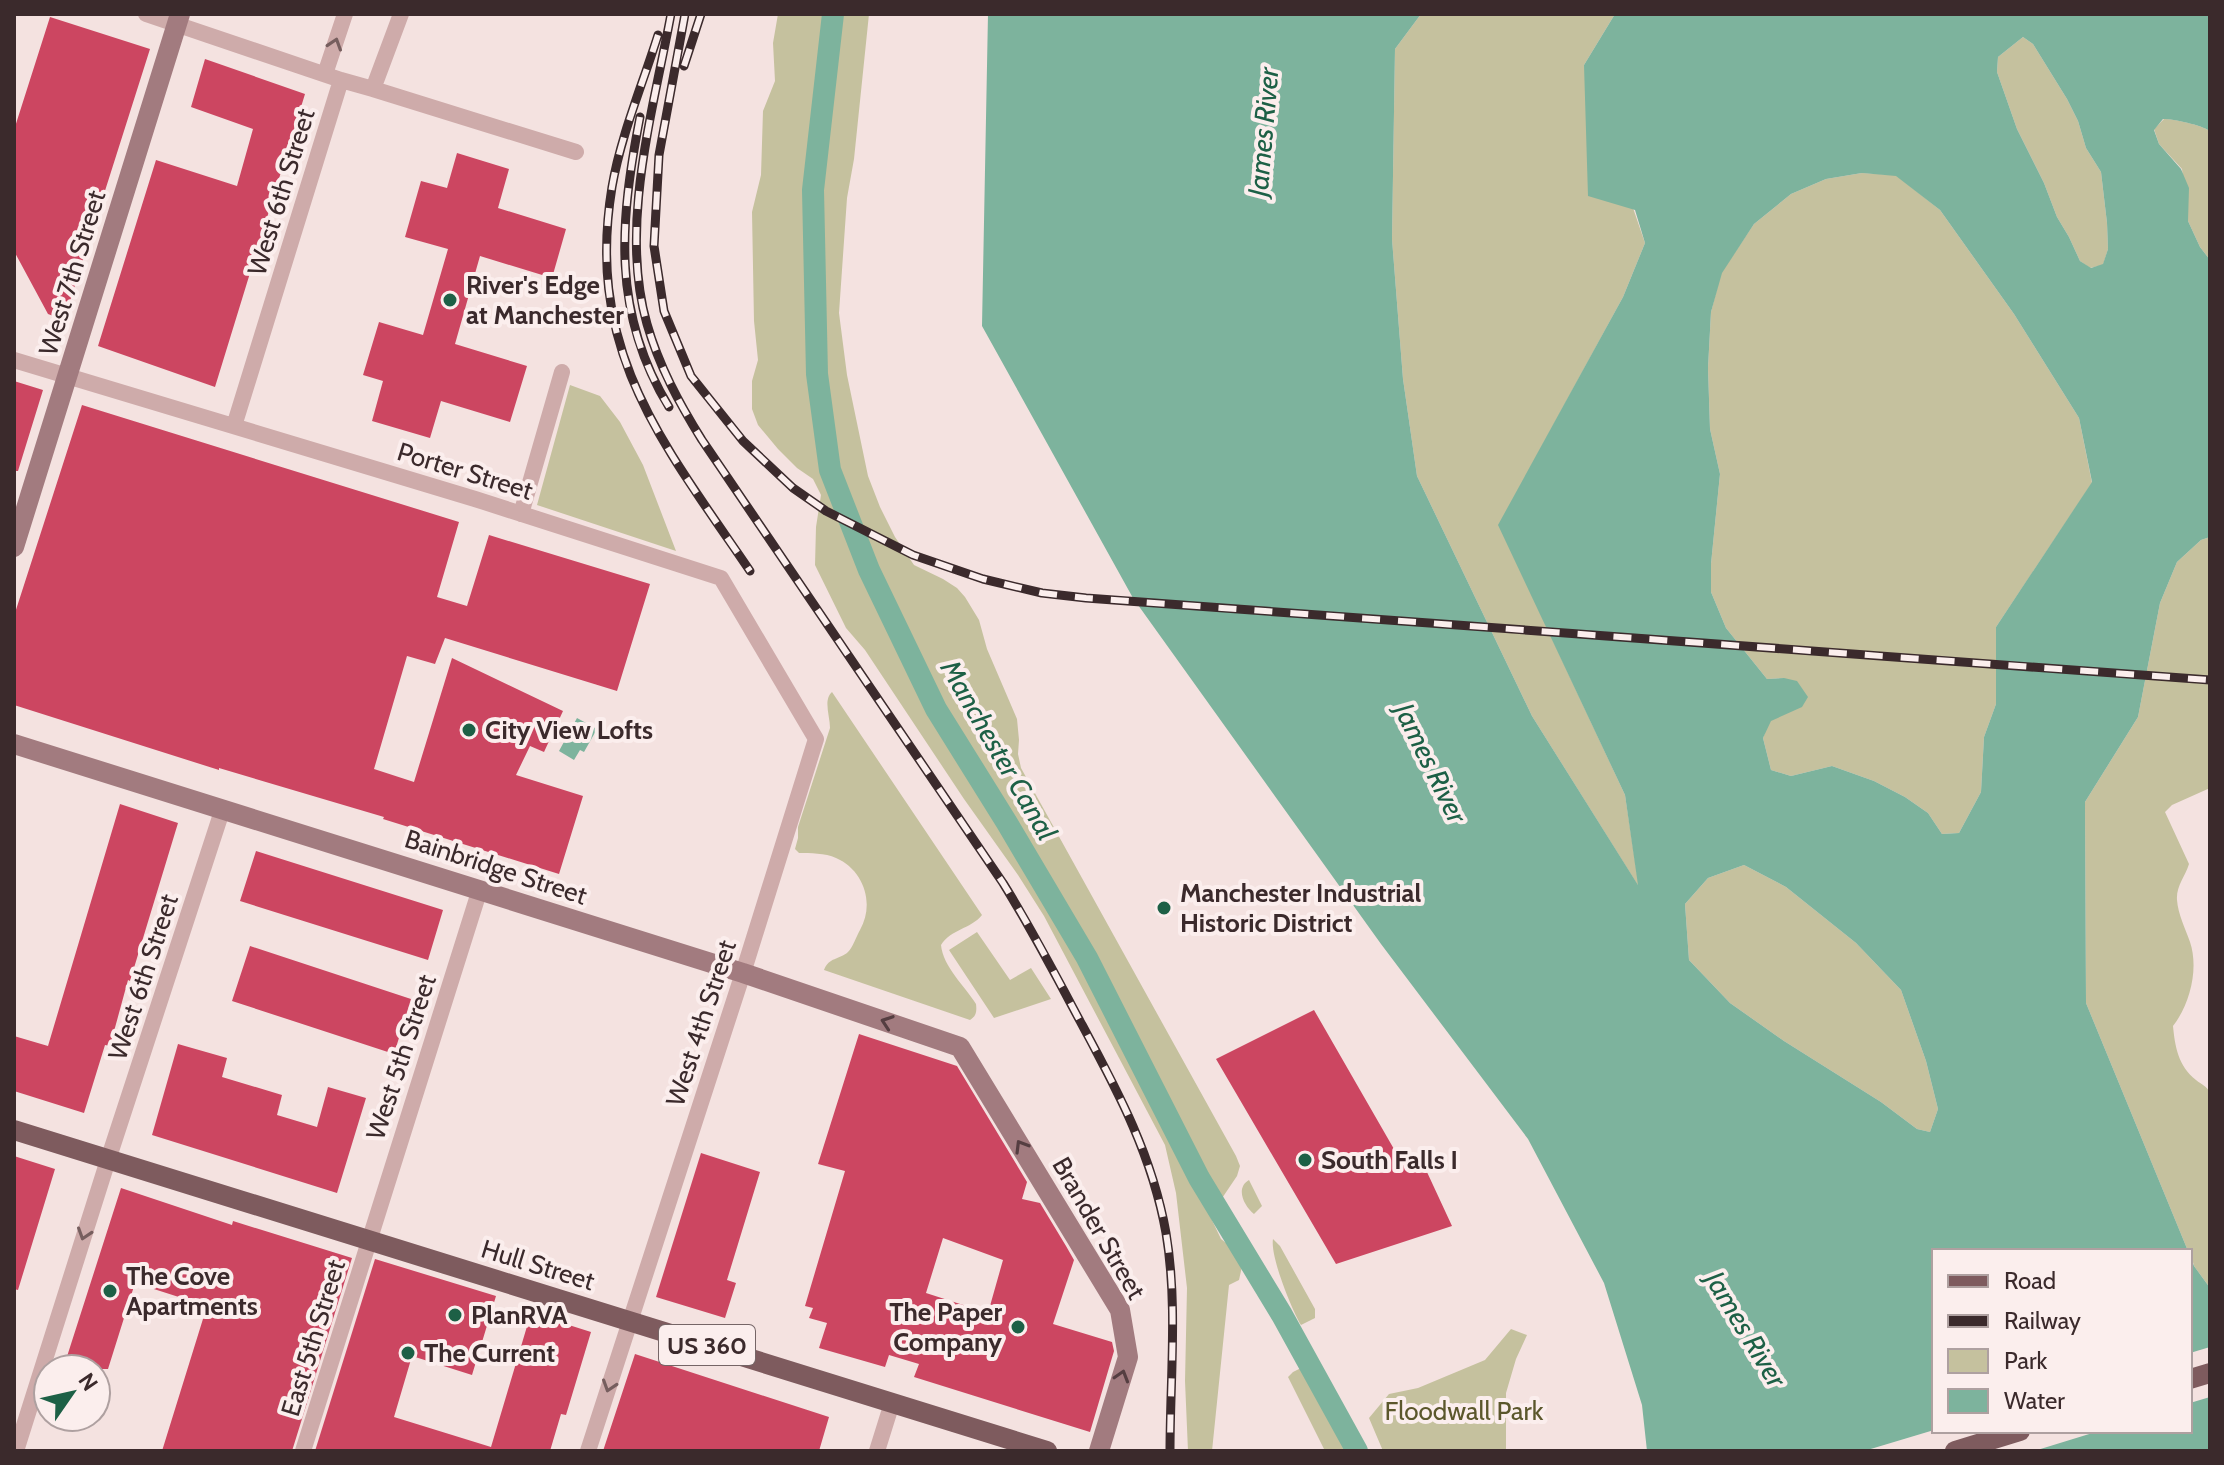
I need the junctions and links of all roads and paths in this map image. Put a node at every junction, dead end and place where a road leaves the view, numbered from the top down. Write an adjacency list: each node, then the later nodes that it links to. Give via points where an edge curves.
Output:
1 (146, 14): 4 (street)
2 (345, 14): 5 (street, West 6th Street, one-way to 2)
3 (401, 14): 6 (street)
4 (179, 19): 5 (street); 10 (street, West 7th Street)
5 (333, 77): 6 (street); 11 (street, West 6th Street)
6 (373, 89): 7 (street)
7 (576, 152)
8 (14, 360): 10 (street, Porter Street)
9 (562, 372): 12 (street)
10 (67, 377): 11 (street, Porter Street); 13 (street, West 7th Street)
11 (234, 426): 12 (street, Porter Street)
12 (521, 514): 14 (street, Porter Street, via 721,578)
13 (14, 547)
14 (816, 739): 18 (street, West 4th Street)
15 (14, 744): 16 (street, Bainbridge Street)
16 (223, 808): 17 (street, Bainbridge Street); 21 (street, West 6th Street)
17 (480, 889): 18 (street, Bainbridge Street); 22 (street, West 5th Street)
18 (743, 973): 19 (street, Bainbridge Street, one-way to 18); 23 (street, West 4th Street)
19 (960, 1047): 31 (street, Brander Street, one-way to 19, via 1128,1357 1120,1310)
20 (14, 1130): 21 (main road, Hull Street / US 360)
21 (108, 1160): 22 (main road, Hull Street / US 360); 26 (street, West 6th Street, one-way to 26)
22 (368, 1240): 23 (main road, Hull Street / US 360); 27 (street, East 5th Street)
23 (630, 1321): 24 (main road, Hull Street / US 360); 28 (street, West 4th Street, one-way to 28)
24 (892, 1403): 29 (street); 30 (main road, Hull Street / US 360)
25 (2014, 1433): 32 (main road)
26 (16, 1451)
27 (303, 1451)
28 (588, 1451)
29 (877, 1451)
30 (1047, 1451)
31 (1099, 1451)
32 (1955, 1451)

